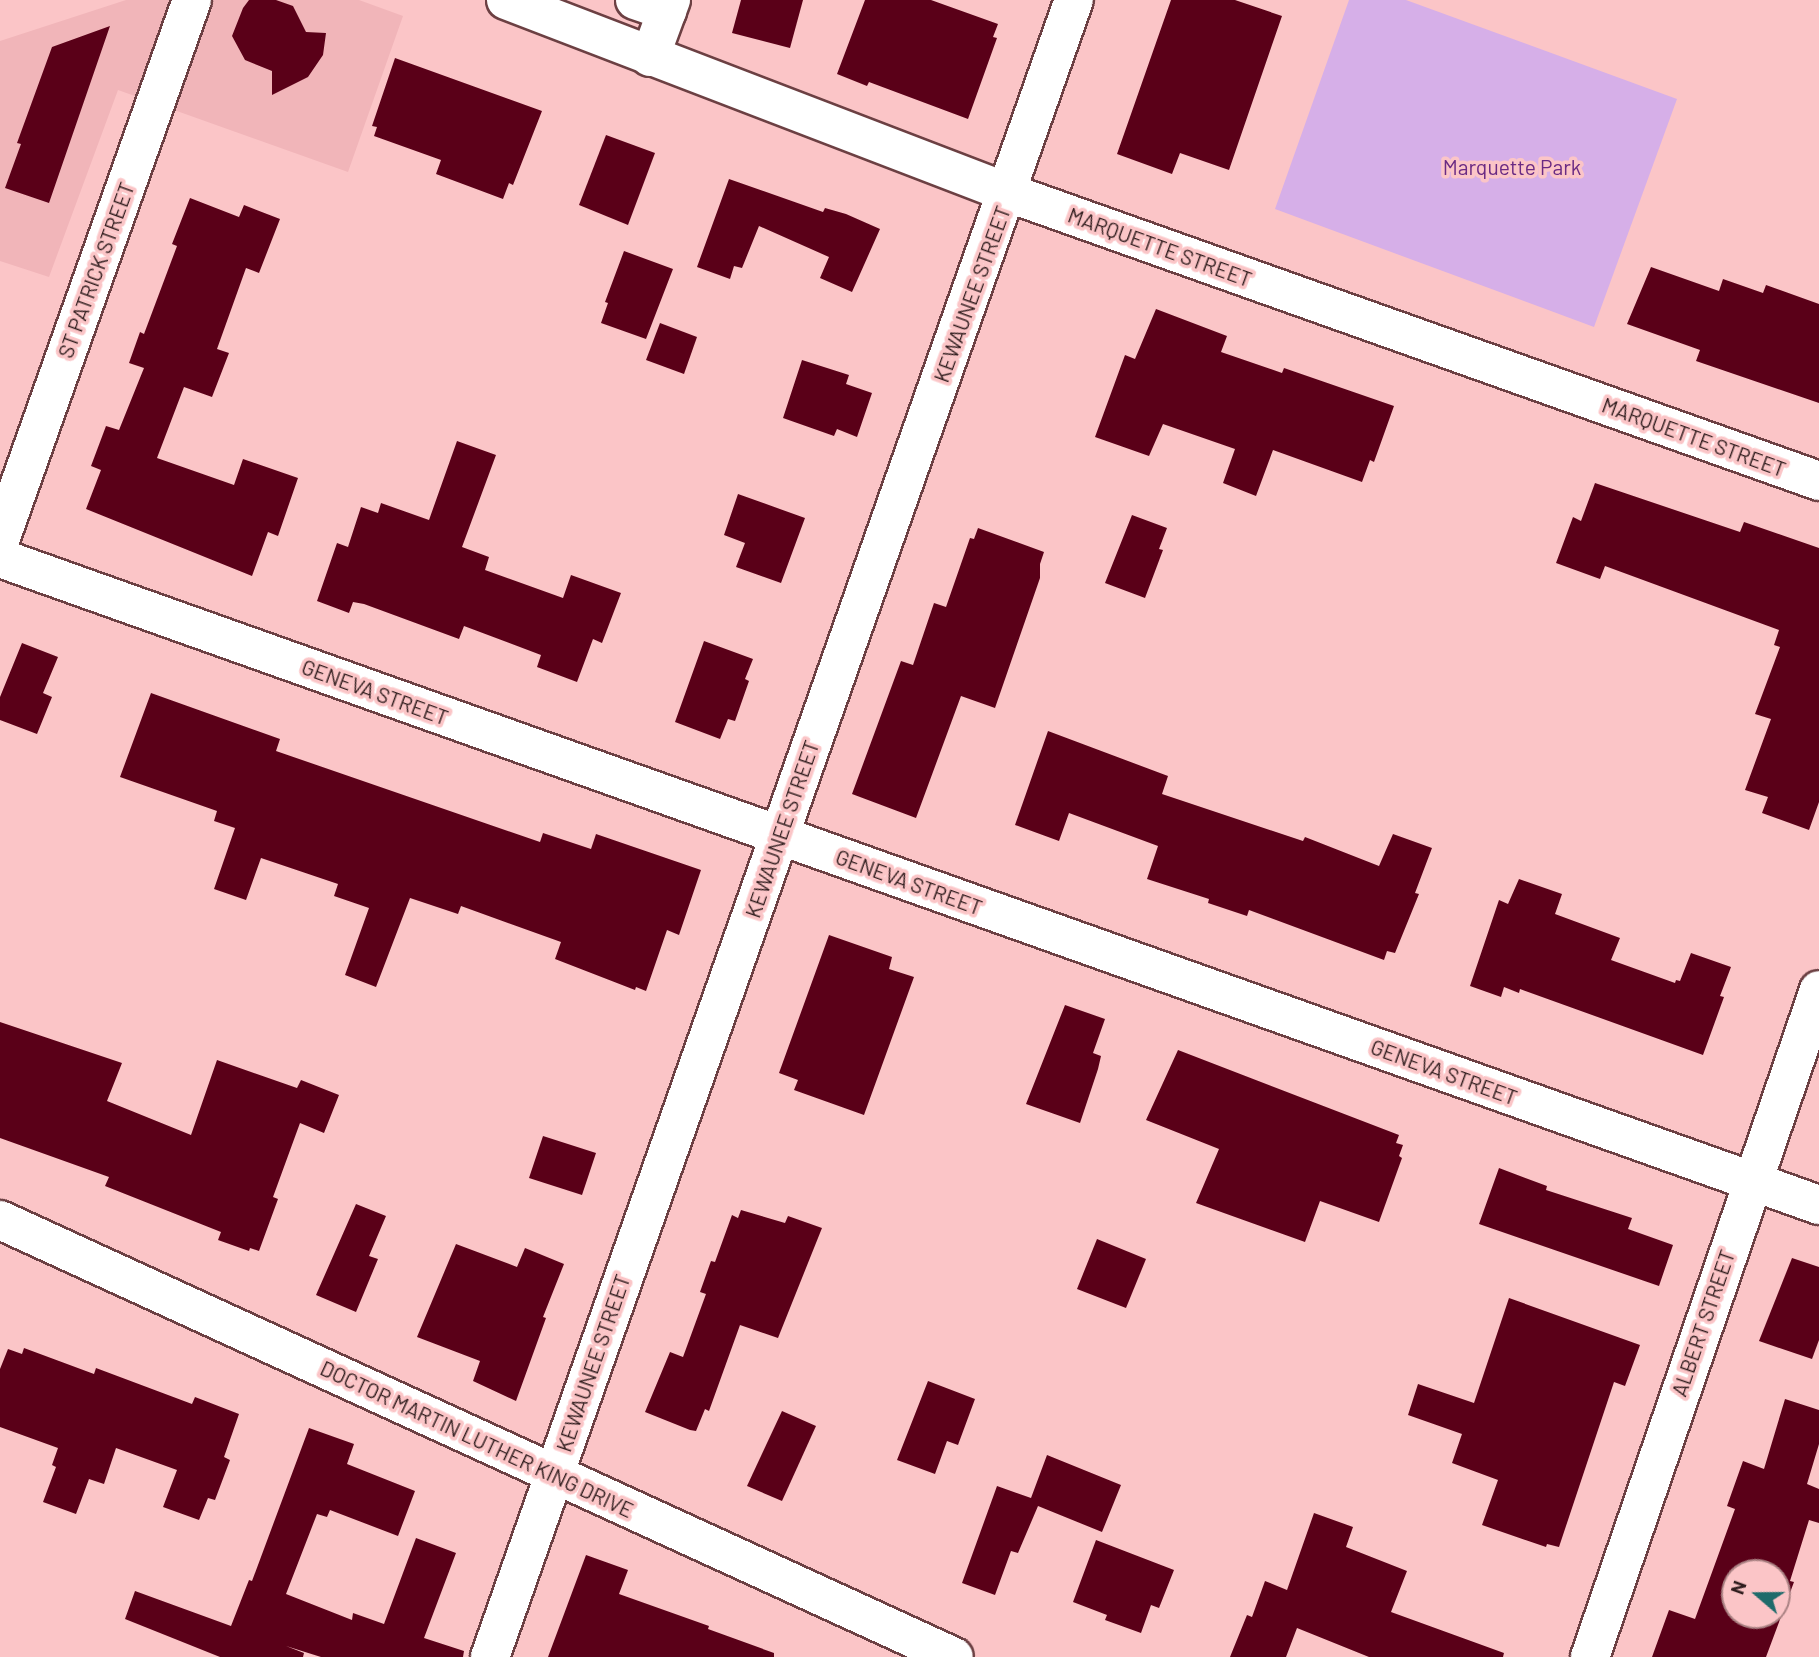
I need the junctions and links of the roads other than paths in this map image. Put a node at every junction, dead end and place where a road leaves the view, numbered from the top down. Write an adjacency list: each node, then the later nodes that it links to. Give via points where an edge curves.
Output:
1 (192, 0): 9 (street, ST PATRICK STREET)
2 (506, 0): 5 (street, MARQUETTE STREET)
3 (1074, 0): 7 (street, KEWAUNEE STREET)
4 (658, 4): 6 (street)
5 (561, 10): 6 (street, MARQUETTE STREET)
6 (650, 57): 7 (street, MARQUETTE STREET)
7 (1009, 193): 8 (street, MARQUETTE STREET); 11 (street, KEWAUNEE STREET)
8 (1819, 481)
9 (0, 540)
10 (0, 558): 11 (street, GENEVA STREET)
11 (780, 836): 13 (street, GENEVA STREET); 16 (street, KEWAUNEE STREET)
12 (1819, 990): 13 (street, ALBERT STREET)
13 (1751, 1181): 14 (street, GENEVA STREET); 19 (street, ALBERT STREET)
14 (1819, 1205)
15 (0, 1220): 16 (street, DOCTOR MARTIN LUTHER KING DRIVE)
16 (554, 1474): 17 (street, KEWAUNEE STREET); 18 (street, DOCTOR MARTIN LUTHER KING DRIVE)
17 (490, 1657)
18 (954, 1657)
19 (1590, 1657)

